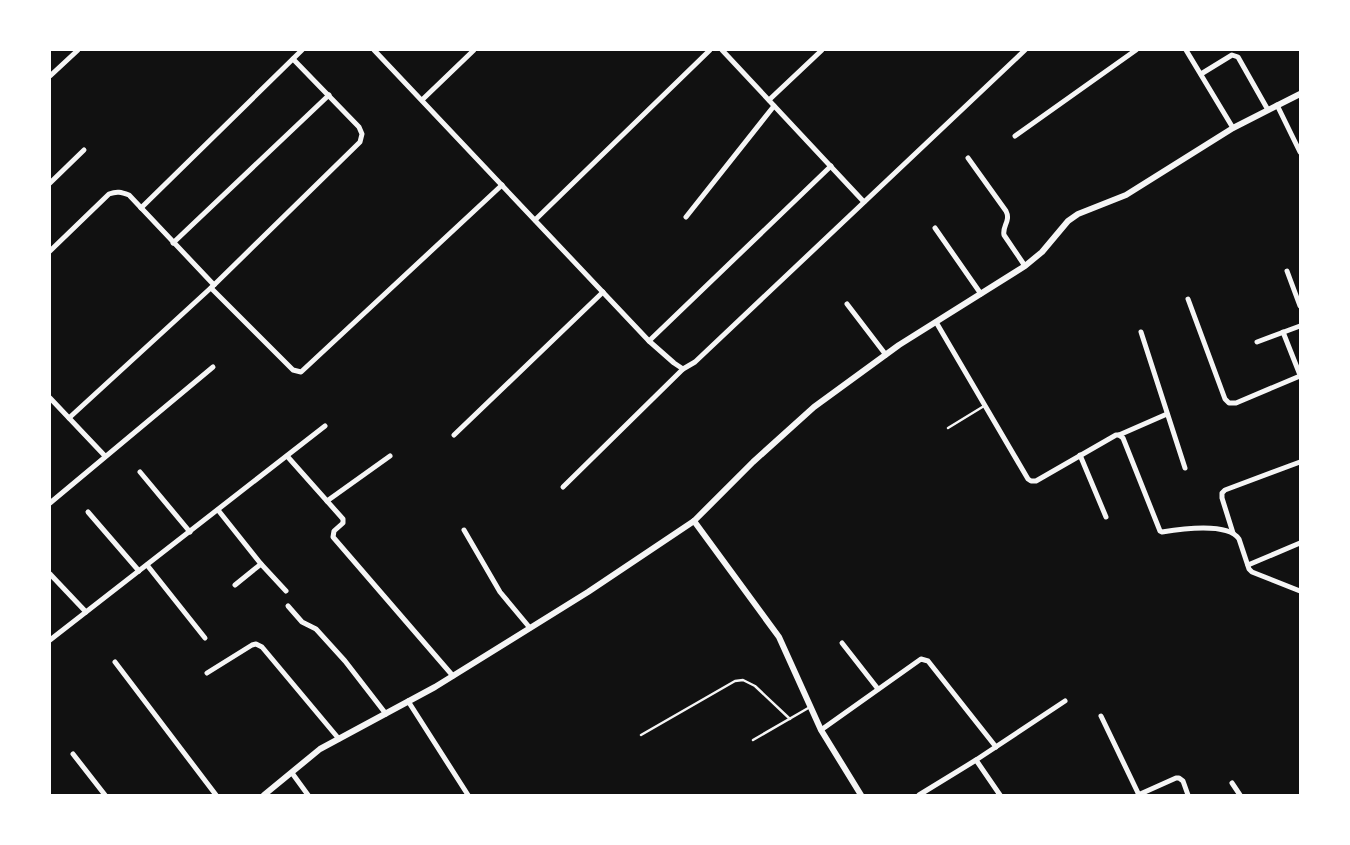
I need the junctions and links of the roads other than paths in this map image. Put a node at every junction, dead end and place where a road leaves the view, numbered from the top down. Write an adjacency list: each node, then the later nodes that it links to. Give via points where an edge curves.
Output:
1 (78, 50): 13 (street)
2 (302, 50): 11 (street)
3 (374, 50): 16 (street)
4 (474, 50): 16 (street)
5 (710, 50): 32 (street)
6 (722, 50): 17 (street)
7 (822, 50): 17 (street)
8 (1025, 50): 29 (street)
9 (1136, 50): 22 (street)
10 (1186, 50): 12 (street)
11 (293, 59): 15 (street); 30 (street)
12 (1201, 74): 20 (street, via 1235,55); 21 (street)
13 (50, 76)
14 (1300, 94): 18 (street)
15 (329, 96): 34 (street); 38 (street, via 359,126 360,142)
16 (422, 100): 28 (street)
17 (769, 100): 19 (street)
18 (1277, 105): 20 (street); 24 (street)
19 (774, 106): 26 (street); 31 (street)
20 (1268, 110): 21 (street)
21 (1233, 128): 36 (street, via 1142,186 1078,214)
22 (1015, 136)
23 (84, 150): 27 (street)
24 (1300, 152)
25 (968, 158): 36 (street, via 1008,215 1004,235)
26 (831, 166): 29 (street); 48 (street)
27 (50, 183)
28 (502, 185): 32 (street); 38 (street, via 301,372 293,370)
29 (864, 202): 52 (street, via 695,362)
30 (141, 208): 34 (street); 35 (street, via 129,195 116,191 109,194)
31 (686, 217)
32 (535, 220): 39 (street)
33 (935, 228): 40 (street)
34 (173, 242): 38 (street)
35 (50, 251)
36 (1025, 266): 40 (street)
37 (1287, 271): 43 (street)
38 (212, 287): 57 (street)
39 (603, 292): 48 (street); 60 (street)
40 (981, 294): 44 (street)
41 (1188, 298): 53 (street, via 1229,403)
42 (846, 304): 50 (street)
43 (1300, 306)
44 (936, 322): 50 (street); 55 (street)
45 (1300, 326): 47 (street)
46 (1141, 332): 56 (street)
47 (1283, 332): 49 (street); 53 (street)
48 (650, 341): 52 (street)
49 (1257, 342)
50 (886, 355): 75 (street, via 814,407)
51 (213, 367): 63 (street)
52 (683, 369): 69 (street)
53 (1300, 376)
54 (50, 398): 57 (street)
55 (984, 406): 59 (lane); 62 (street, via 1031,481)
56 (1167, 414): 61 (street); 67 (street)
57 (69, 418): 63 (street)
58 (325, 426): 64 (street)
59 (948, 428)
60 (454, 435)
61 (1119, 435): 62 (street); 78 (street, via 1123,438 1160,531 1212,529)
62 (1080, 455): 74 (street)
63 (105, 456): 71 (street)
64 (287, 456): 70 (street); 72 (street)
65 (390, 456): 70 (street)
66 (1300, 462): 78 (street, via 1222,493)
67 (1185, 468)
68 (140, 472): 77 (street)
69 (563, 487)
70 (327, 501): 96 (street, via 344,521 334,531 333,537)
71 (50, 503)
72 (218, 510): 77 (street); 80 (street)
73 (88, 512): 83 (street)
74 (1106, 517)
75 (694, 521): 90 (street); 100 (street, via 779,637)
76 (464, 530): 90 (street, via 500,592)
77 (190, 532): 81 (street)
78 (1233, 533): 82 (street)
79 (1300, 543): 82 (street)
80 (261, 564): 85 (street); 86 (street)
81 (147, 565): 83 (street); 91 (street)
82 (1248, 565): 87 (street, via 1252,572)
83 (139, 571): 89 (street)
84 (50, 574): 89 (street)
85 (235, 585)
86 (286, 591)
87 (1300, 591)
88 (288, 606): 101 (street, via 345,661)
89 (86, 612): 92 (street)
90 (530, 628): 96 (street)
91 (205, 638)
92 (50, 640)
93 (842, 643): 97 (street)
94 (115, 662): 114 (street)
95 (207, 673): 106 (street, via 256,644 262,647)
96 (453, 676): 99 (street)
97 (878, 688): 104 (street); 108 (street, via 921,659 928,661)
98 (1065, 701): 108 (street)
99 (408, 702): 101 (street); 117 (street)
100 (811, 707): 103 (lane); 104 (street)
101 (386, 714): 106 (street)
102 (1101, 716): 121 (street)
103 (790, 719): 105 (lane, via 755,686 743,680); 107 (lane)
104 (821, 730): 118 (street)
105 (641, 735)
106 (339, 739): 111 (street, via 320,749)
107 (754, 740)
108 (996, 747): 110 (street)
109 (73, 754): 113 (street)
110 (976, 760): 119 (street); 120 (street)
111 (292, 773): 115 (street); 116 (street)
112 (1232, 783): 123 (street)
113 (105, 795)
114 (216, 795)
115 (264, 795)
116 (308, 795)
117 (468, 795)
118 (861, 795)
119 (919, 795)
120 (1000, 795)
121 (1139, 795): 122 (street, via 1180,778)
122 (1188, 795)
123 (1240, 795)

